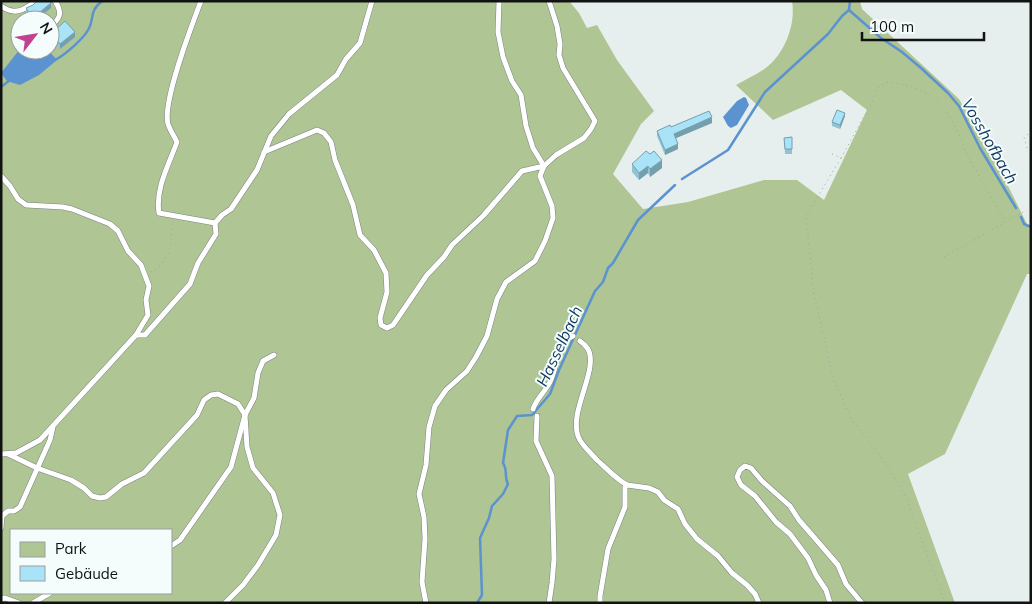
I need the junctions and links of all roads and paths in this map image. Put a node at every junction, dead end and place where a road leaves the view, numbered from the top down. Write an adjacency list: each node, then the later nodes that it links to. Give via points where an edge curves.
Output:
1 (36, 1): 6 (lane, via 18,12)
2 (201, 1): 15 (lane, via 168,112 168,124 177,142 158,202 159,213)
3 (372, 1): 9 (lane, via 360,43 346,58 338,74 289,114 271,136)
4 (499, 1): 12 (lane, via 498,32 503,57 521,95 533,148)
5 (549, 1): 12 (lane, via 557,26 563,68 595,121 584,138)
6 (1, 6)
7 (1031, 132): 8 (path, via 1024,137)
8 (1027, 148)
9 (264, 152): 12 (lane, via 317,130 331,142 360,234 374,250 386,272 387,292 380,318 381,325 387,328 452,244 483,216 522,172); 17 (lane, via 257,170 231,209)
10 (832, 154): 11 (path)
11 (841, 158): 16 (path, via 878,88 886,82 924,90 947,113); 45 (path, via 806,216 814,294 834,381 851,418 904,492)
12 (544, 166): 39 (lane, via 540,176 552,206 553,218 545,241 535,261 506,282 476,357 435,406 429,427 426,466 419,494 424,517 422,582)
13 (1, 176): 19 (lane, via 18,200 26,205 63,207 110,224)
14 (1027, 210): 16 (path)
15 (173, 216): 17 (lane); 19 (path, via 172,242 166,259)
16 (1006, 222): 18 (path)
17 (216, 223): 20 (lane, via 216,234 198,263 190,284 145,335)
18 (944, 257)
19 (146, 275): 20 (lane, via 148,315)
20 (136, 335): 27 (lane)
21 (573, 336): 24 (lane, via 564,343 550,382)
22 (580, 341): 31 (lane, via 588,349 591,360 576,414 578,438 606,469)
23 (274, 355): 25 (lane, via 263,361 254,398)
24 (533, 409)
25 (246, 415): 30 (lane, via 238,404 224,396 211,395 204,400 186,429 144,473 106,497 92,496 71,480); 33 (lane, via 231,467 180,540); 38 (lane, via 247,447 253,468 273,493 280,515 276,534 258,565)
26 (537, 416): 40 (lane, via 536,441 552,476 554,559)
27 (53, 426): 29 (lane, via 28,448); 30 (lane)
28 (1, 454): 29 (lane)
29 (8, 454): 30 (lane)
30 (38, 468): 32 (lane, via 20,507 2,516)
31 (627, 485): 41 (lane, via 624,507 608,549); 42 (lane, via 650,488 678,509 696,539 747,585)
32 (1, 528)
33 (172, 545)
34 (48, 594): 37 (lane)
35 (1, 599): 36 (lane)
36 (18, 603)
37 (33, 603)
38 (225, 603)
39 (426, 603)
40 (549, 603)
41 (600, 603)
42 (759, 603)
43 (830, 603): 44 (lane, via 808,558 790,534 741,485 737,477 745,466 790,506 838,565 846,584)
44 (862, 603)
45 (945, 603)

